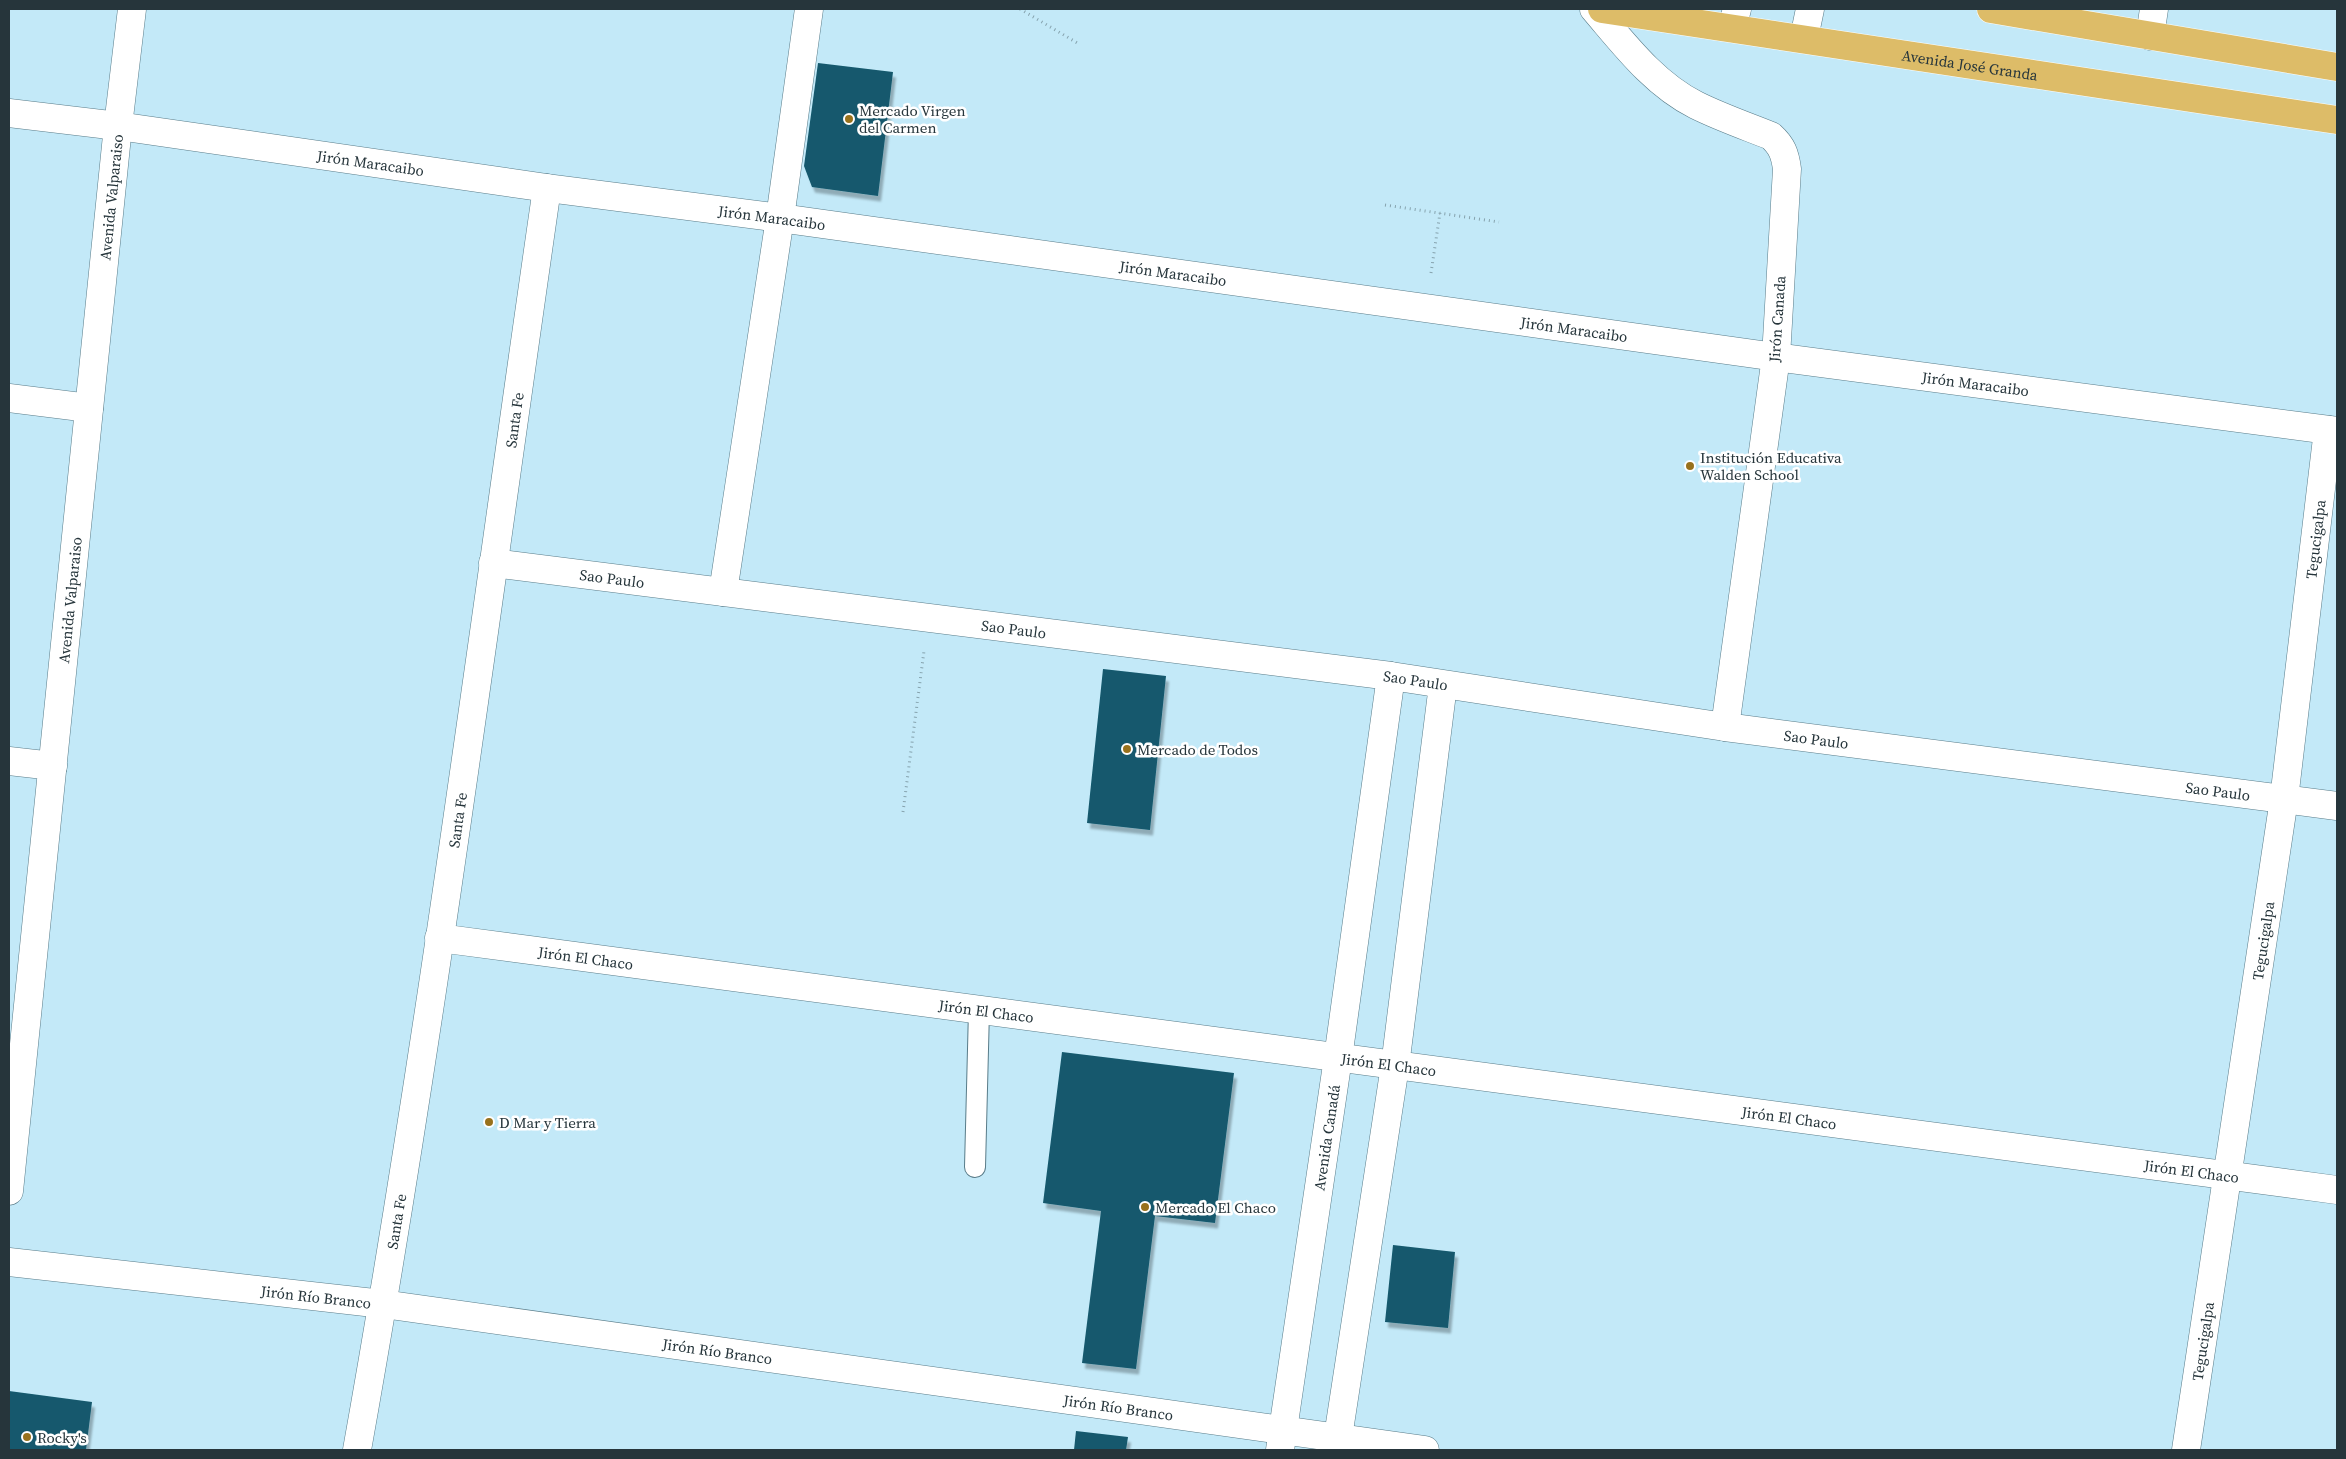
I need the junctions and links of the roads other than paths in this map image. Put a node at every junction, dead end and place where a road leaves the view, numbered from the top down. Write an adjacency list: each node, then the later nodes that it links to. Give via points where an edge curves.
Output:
1 (132, 9): 14 (street, Avenida Valparaiso)
2 (808, 9): 16 (street)
3 (1594, 9): 17 (street, Jirón Canada, via 1625,46 1672,90 1696,105 1771,136 1780,144 1786,156 1787,169)
4 (1602, 9): 8 (main road, Avenida José Granda)
5 (1810, 9): 10 (street)
6 (1991, 9): 9 (main road)
7 (2154, 9): 9 (street)
8 (1734, 18): 10 (main road, Avenida José Granda)
9 (2150, 36): 11 (main road)
10 (1804, 38): 13 (main road, Avenida José Granda)
11 (2337, 67)
12 (9, 113): 14 (street, Jirón Maracaibo)
13 (2337, 120)
14 (118, 126): 15 (street, Jirón Maracaibo); 19 (street, Avenida Valparaiso)
15 (547, 188): 16 (street, Jirón Maracaibo); 21 (street, Santa Fe)
16 (780, 218): 17 (street, Jirón Maracaibo); 22 (street)
17 (1776, 357): 20 (street, Jirón Maracaibo); 25 (street, Jirón Canada)
18 (9, 398): 19 (street)
19 (89, 408): 27 (street, Avenida Valparaiso)
20 (2333, 431): 28 (street, Tegucigalpa)
21 (492, 563): 22 (street, Sao Paulo); 30 (street, Santa Fe)
22 (722, 592): 23 (street, Sao Paulo)
23 (1391, 676): 24 (street, Sao Paulo); 32 (street, Avenida Canadá)
24 (1443, 685): 25 (street, Sao Paulo); 33 (street)
25 (1725, 727): 28 (street, Sao Paulo)
26 (9, 761): 27 (street)
27 (52, 766): 34 (street, Avenida Valparaiso)
28 (2284, 799): 29 (street, Sao Paulo); 36 (street, Tegucigalpa)
29 (2337, 806)
30 (439, 938): 31 (street, Jirón El Chaco); 40 (street, Santa Fe)
31 (979, 1010): 32 (street, Jirón El Chaco); 35 (lane)
32 (1338, 1058): 33 (street, Jirón El Chaco); 41 (street, Avenida Canadá)
33 (1394, 1066): 36 (street, Jirón El Chaco); 42 (street)
34 (12, 1124): 38 (street, Avenida Valparaiso)
35 (974, 1167)
36 (2228, 1176): 37 (street, Jirón El Chaco); 45 (street, Tegucigalpa)
37 (2337, 1190)
38 (9, 1191)
39 (9, 1262): 40 (street, Jirón Río Branco)
40 (383, 1304): 41 (street, Jirón Río Branco); 43 (street, Santa Fe)
41 (1282, 1440): 42 (street, Jirón Río Branco)
42 (1337, 1444): 44 (street, Jirón Río Branco)
43 (357, 1450)
44 (1425, 1450)
45 (2186, 1450)

